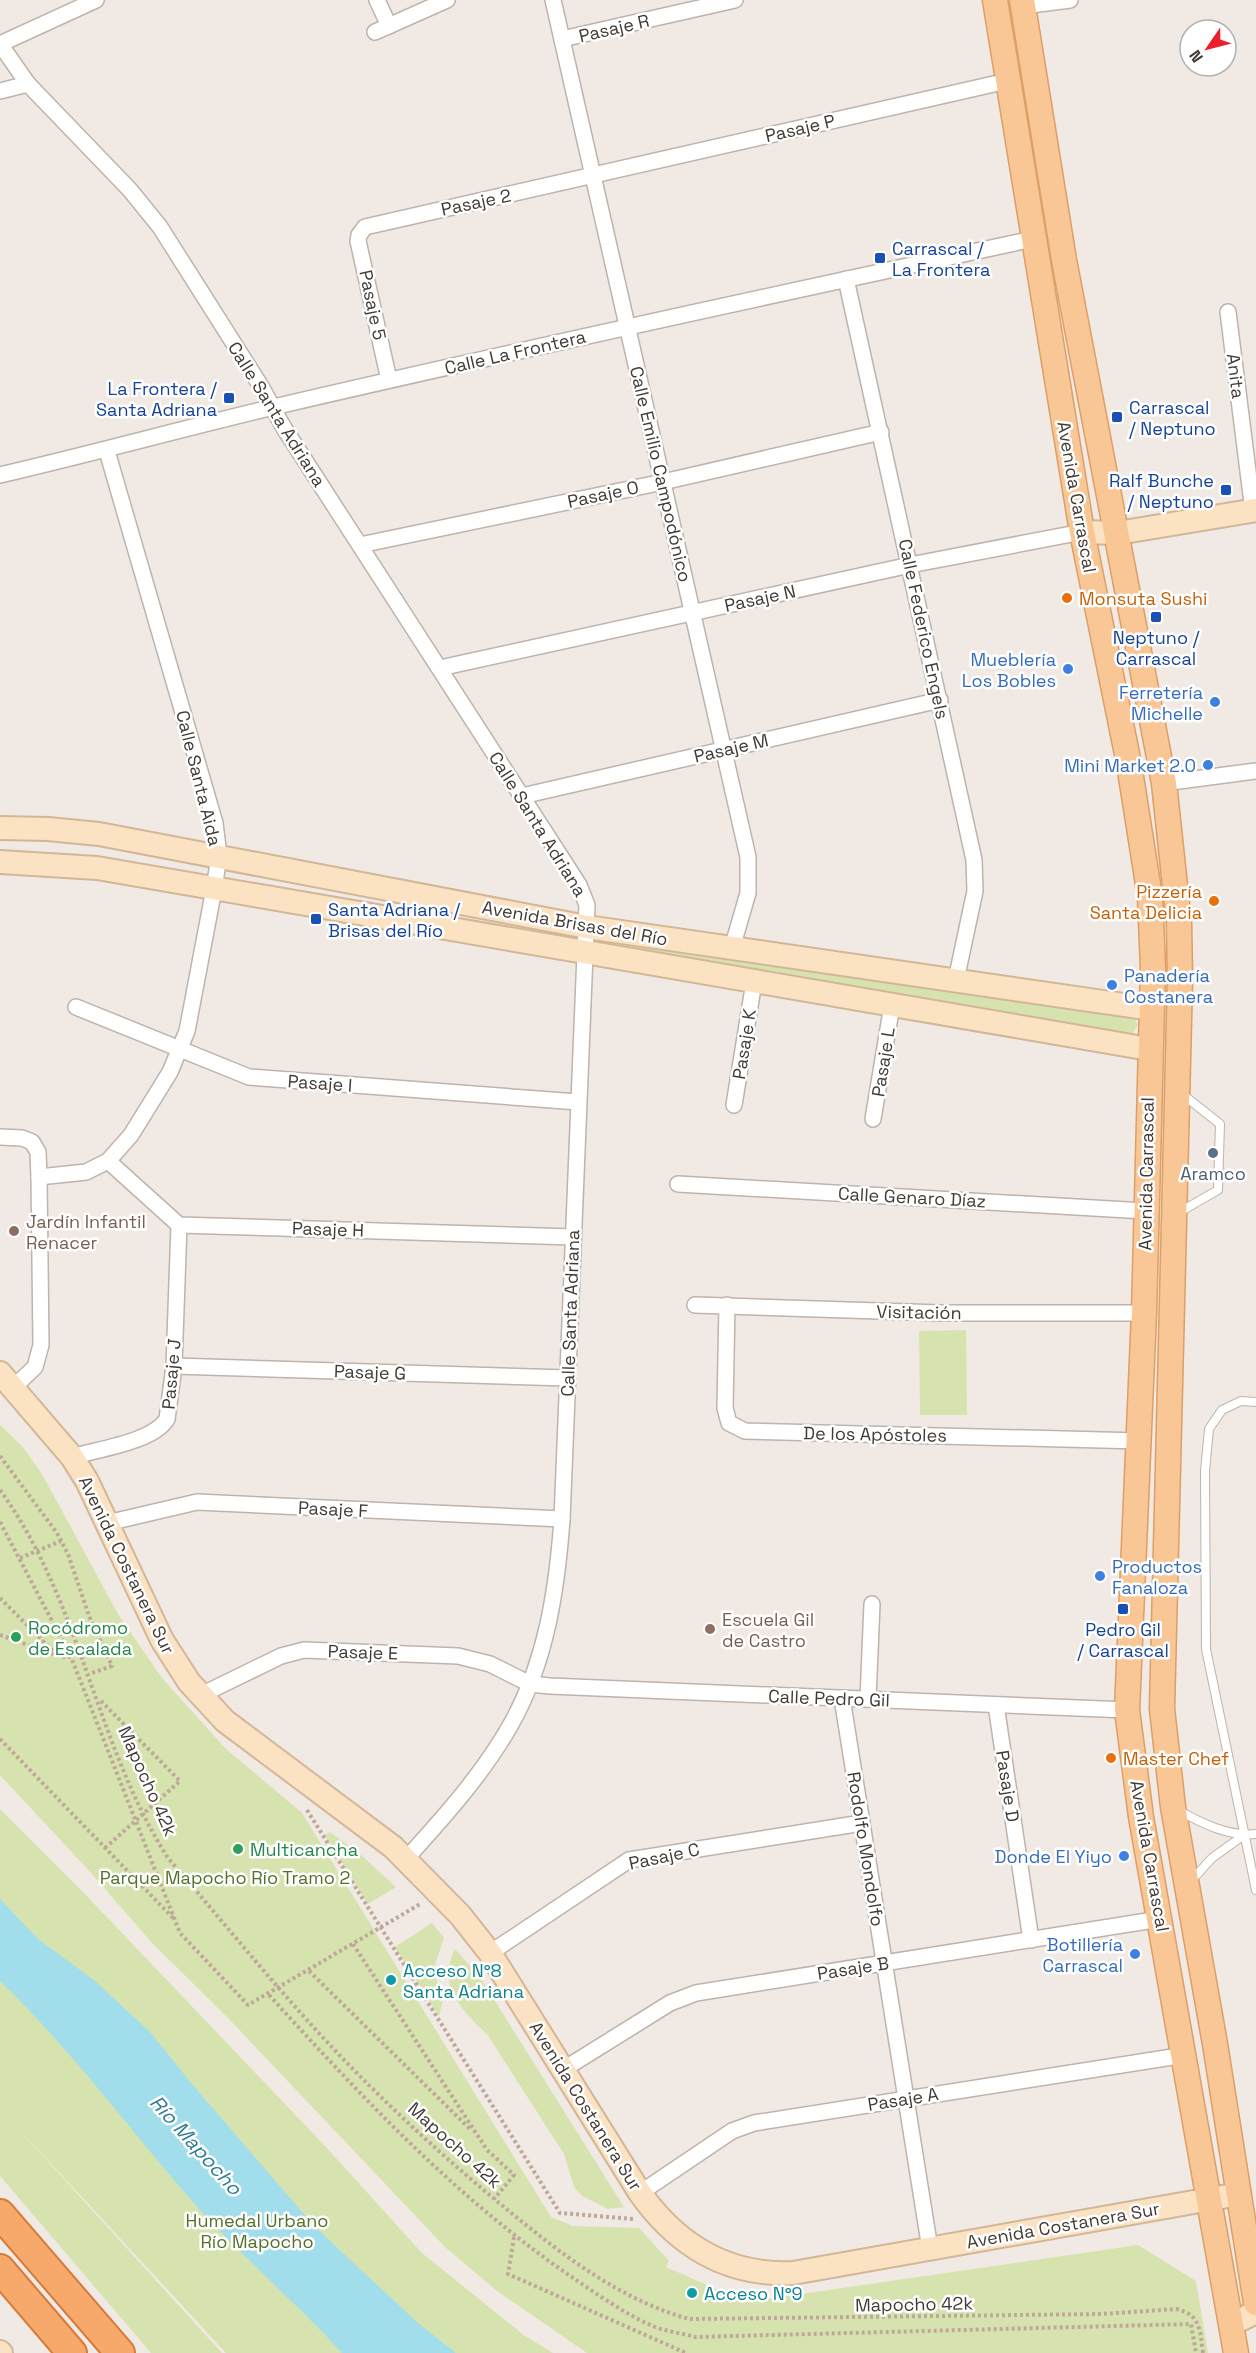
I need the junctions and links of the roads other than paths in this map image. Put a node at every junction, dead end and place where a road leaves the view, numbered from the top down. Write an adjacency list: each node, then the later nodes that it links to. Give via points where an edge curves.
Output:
1 (96, 0): 10 (street)
2 (377, 0): 3 (street, via 382,29)
3 (447, 0)
4 (553, 0): 9 (street, Calle Emilio Campodónico)
5 (735, 0): 9 (street, Pasaje R)
6 (994, 0): 11 (main road, Avenida Carrascal)
7 (1070, 0): 8 (street)
8 (1022, 3): 28 (main road, Avenida Carrascal, via 1064,260)
9 (562, 39): 14 (street, Calle Emilio Campodónico)
10 (0, 44): 12 (street, Calle Santa Adriana)
11 (1007, 81): 14 (street, Pasaje P); 16 (main road, Avenida Carrascal)
12 (28, 84): 13 (street); 21 (street, Calle Santa Adriana, via 153,217)
13 (0, 91)
14 (593, 176): 15 (street, Pasaje 2, via 370,225); 19 (street, Calle Emilio Campodónico)
15 (361, 231): 20 (street, Pasaje 5, via 358,240)
16 (1033, 239): 17 (street, Calle La Frontera); 27 (main road, Avenida Carrascal)
17 (846, 279): 19 (street, Calle La Frontera); 22 (street, Calle Federico Engels)
18 (1228, 312): 26 (street, Anita)
19 (627, 326): 20 (street, Calle La Frontera); 25 (street, Calle Emilio Campodónico)
20 (389, 381): 21 (street, Calle La Frontera)
21 (273, 407): 23 (street, Calle La Frontera); 29 (street, Calle Santa Adriana)
22 (881, 432): 25 (street, Pasaje O); 30 (street, Calle Federico Engels)
23 (107, 451): 24 (street, Calle La Frontera); 40 (street, Calle Santa Aida, via 215,823)
24 (0, 475)
25 (663, 482): 29 (street, Pasaje O); 31 (street, Calle Emilio Campodónico)
26 (1254, 510): 28 (street)
27 (1082, 532): 28 (street); 30 (street, Pasaje N); 35 (main road, Avenida Carrascal)
28 (1118, 533): 37 (main road, Avenida Carrascal)
29 (360, 545): 32 (street, Calle Santa Adriana)
30 (910, 565): 31 (street, Pasaje N); 33 (street, Calle Federico Engels)
31 (692, 612): 32 (street, Pasaje N); 34 (street, Calle Emilio Campodónico)
32 (440, 668): 38 (street, Calle Santa Adriana)
33 (939, 700): 34 (street, Pasaje M); 46 (street, Calle Federico Engels, via 976,870)
34 (724, 750): 38 (street, Pasaje M); 44 (street, Calle Emilio Campodónico, via 749,868 748,893)
35 (1129, 764): 37 (main road, via 1143,778); 50 (main road, Avenida Carrascal, via 1154,932)
36 (1256, 771): 37 (street)
37 (1164, 783): 53 (main road, Avenida Carrascal, via 1179,922)
38 (522, 796): 43 (street, Calle Santa Adriana, via 584,895)
39 (0, 828): 40 (street, Avenida Brisas del Río, via 99,834)
40 (219, 856): 42 (street, Calle Santa Aida); 43 (street, Avenida Brisas del Río)
41 (0, 862): 42 (street, Avenida Brisas del Río, via 97,868)
42 (214, 889): 45 (street, Avenida Brisas del Río); 52 (street, Calle Santa Aida)
43 (587, 927): 44 (street, Avenida Brisas del Río); 45 (street, Calle Santa Adriana)
44 (732, 948): 46 (street, Avenida Brisas del Río)
45 (584, 953): 47 (street, Avenida Brisas del Río); 54 (street, Calle Santa Adriana)
46 (956, 980): 50 (street, Avenida Brisas del Río)
47 (754, 982): 48 (street, Avenida Brisas del Río); 55 (street, Pasaje K)
48 (892, 1005): 51 (street, Avenida Brisas del Río); 56 (street, Pasaje L)
49 (76, 1007): 52 (street, Pasaje I)
50 (1152, 1009): 51 (main road, Avenida Carrascal)
51 (1149, 1048): 61 (main road, Avenida Carrascal)
52 (181, 1049): 54 (street, Pasaje I, via 260,1079); 58 (street, Calle Santa Aida, via 131,1135)
53 (1178, 1091): 62 (main road, Avenida Carrascal); 62 (lane, via 1220,1124 1218,1190)
54 (578, 1102): 64 (street, Calle Santa Adriana)
55 (734, 1105)
56 (873, 1119)
57 (0, 1137): 59 (street, via 32,1142)
58 (108, 1161): 59 (street, Calle Santa Aida, via 86,1173); 63 (street)
59 (39, 1177): 70 (street, via 41,1345 35,1366)
60 (678, 1184): 61 (street, Calle Genaro Díaz)
61 (1145, 1211): 67 (main road, Avenida Carrascal)
62 (1175, 1215): 83 (main road, Avenida Carrascal, via 1162,1709)
63 (179, 1225): 64 (street, Pasaje H); 68 (street, Pasaje J)
64 (573, 1237): 69 (street, Calle Santa Adriana)
65 (695, 1305): 66 (street, Visitación)
66 (727, 1305): 67 (street, Visitación, via 941,1313); 72 (street, De los Apóstoles, via 724,1408 729,1423 745,1431)
67 (1144, 1313): 72 (main road, Avenida Carrascal)
68 (174, 1366): 69 (street, Pasaje G); 73 (street, Pasaje J, via 170,1411 163,1425 149,1435)
69 (567, 1378): 74 (street, Calle Santa Adriana)
70 (7, 1380): 73 (street, Avenida Costanera Sur)
71 (1256, 1402): 86 (lane, via 1241,1401 1222,1410 1209,1429 1205,1471 1206,1649)
72 (1140, 1441): 82 (main road, Avenida Carrascal)
73 (72, 1456): 75 (street, Avenida Costanera Sur)
74 (561, 1519): 75 (street, Pasaje F, via 197,1502); 77 (street, Calle Santa Adriana, via 550,1615)
75 (107, 1522): 78 (street, Avenida Costanera Sur, via 162,1640)
76 (872, 1604): 80 (street)
77 (530, 1684): 78 (street, Pasaje E, via 490,1664 458,1656 304,1650 281,1656); 79 (street, Calle Pedro Gil); 87 (street, Calle Santa Adriana, via 510,1726 478,1774)
78 (201, 1695): 87 (street, Avenida Costanera Sur, via 225,1721)
79 (842, 1698): 80 (street, Calle Pedro Gil); 84 (street, Rodolfo Mondolfo)
80 (868, 1699): 81 (street, Calle Pedro Gil)
81 (996, 1705): 82 (street, Calle Pedro Gil); 91 (street, Pasaje D)
82 (1127, 1710): 90 (main road, Avenida Carrascal)
83 (1173, 1807): 86 (lane, via 1212,1826); 88 (main road, Avenida Carrascal)
84 (862, 1823): 92 (street, Pasaje C, via 629,1860); 93 (street, Rodolfo Mondolfo)
85 (1256, 1834): 86 (lane)
86 (1244, 1835): 88 (lane, via 1212,1858); 89 (lane)
87 (406, 1859): 92 (street, Avenida Costanera Sur)
88 (1186, 1888): 98 (main road, Avenida Carrascal)
89 (1256, 1890)
90 (1160, 1919): 91 (street, Pasaje B); 94 (main road, Avenida Carrascal)
91 (1031, 1940): 93 (street, Pasaje B)
92 (490, 1953): 95 (street, Avenida Costanera Sur)
93 (885, 1963): 95 (street, Pasaje B, via 687,1995); 96 (street, Rodolfo Mondolfo)
94 (1185, 2055): 96 (street, Pasaje A); 99 (main road, Avenida Carrascal)
95 (564, 2069): 97 (street, Avenida Costanera Sur)
96 (906, 2099): 97 (street, Pasaje A, via 747,2124); 101 (street, Rodolfo Mondolfo)
97 (639, 2193): 101 (street, Avenida Costanera Sur, via 661,2222 692,2246 726,2263 759,2271 776,2274 815,2270)
98 (1239, 2194): 99 (street, Avenida Costanera Sur); 102 (main road, Avenida Carrascal)
99 (1208, 2199): 101 (street, Avenida Costanera Sur); 106 (main road, Avenida Carrascal)
100 (0, 2214): 108 (highway)
101 (930, 2249)
102 (1253, 2267): 104 (main road, Avenida Carrascal)
103 (0, 2269): 107 (highway)
104 (1256, 2303)
105 (1256, 2312): 106 (street)
106 (1232, 2324): 109 (main road, Avenida Carrascal)
107 (72, 2353)
108 (120, 2353)
109 (1236, 2353)

